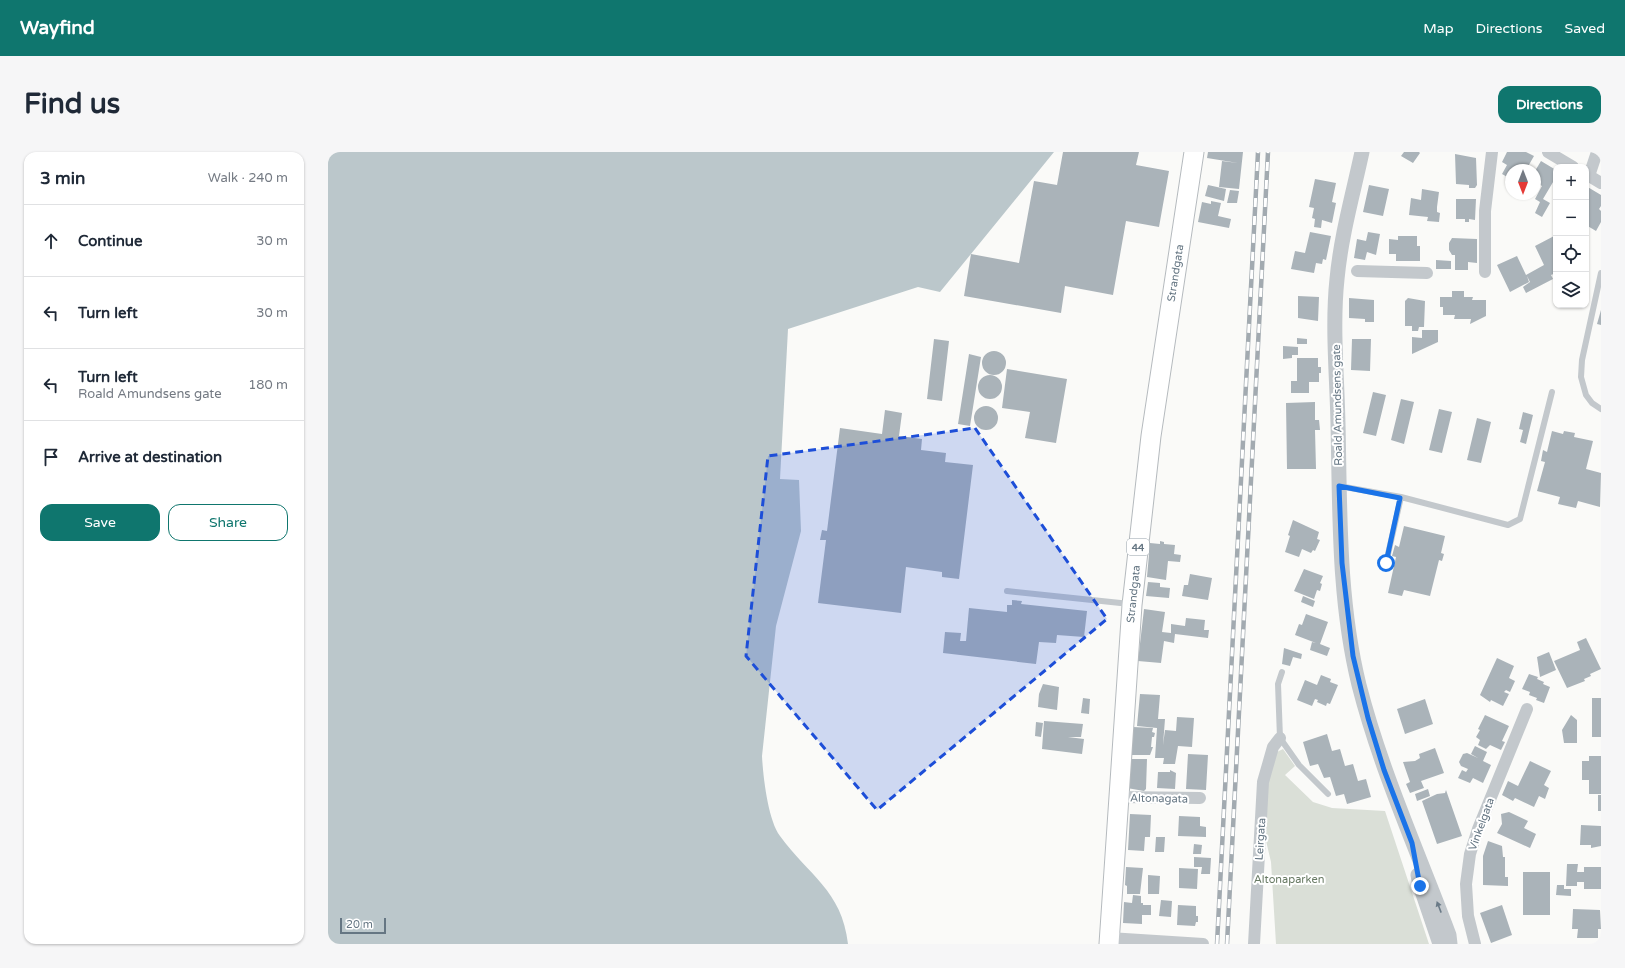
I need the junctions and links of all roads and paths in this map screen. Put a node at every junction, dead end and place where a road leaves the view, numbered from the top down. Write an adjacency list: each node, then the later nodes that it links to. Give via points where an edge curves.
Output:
1 (1194, 152): 20 (main road, Strandgata / 44, via 1151,436)
2 (1362, 152): 16 (street, Roald Amundsens gate, via 1343,237 1335,300)
3 (1492, 152): 11 (street, via 1485,212)
4 (1548, 152): 6 (street)
5 (1597, 152): 7 (street)
6 (1568, 164)
7 (1589, 170)
8 (1589, 176): 9 (street)
9 (1601, 183)
10 (1356, 271): 12 (street)
11 (1485, 272)
12 (1427, 273)
13 (1601, 273): 15 (lane, via 1582,360 1581,377 1586,395)
14 (1552, 392): 17 (lane, via 1520,519 1508,525)
15 (1601, 409)
16 (1339, 486): 17 (lane); 27 (street, Roald Amundsens gate, via 1342,563 1353,656 1384,770)
17 (1400, 498): 18 (lane)
18 (1386, 563)
19 (1007, 591): 20 (lane)
20 (1132, 605): 25 (main road, Strandgata / 44)
21 (1282, 672): 23 (lane, via 1278,684)
22 (1526, 709): 33 (street, Vinkelgata, via 1470,854 1466,896)
23 (1280, 738): 24 (lane, via 1299,765); 30 (street, Leirgata, via 1273,747 1263,782)
24 (1328, 794)
25 (1118, 797): 26 (street, Altonagata); 28 (main road, Strandgata / 44)
26 (1200, 798)
27 (1412, 843): 31 (street, Roald Amundsens gate, via 1420,886); 32 (street, Roald Amundsens gate, one-way to 27, via 1449,935)
28 (1109, 941): 29 (street)
29 (1203, 944)
30 (1254, 944)
31 (1440, 944)
32 (1450, 944)
33 (1475, 944)

